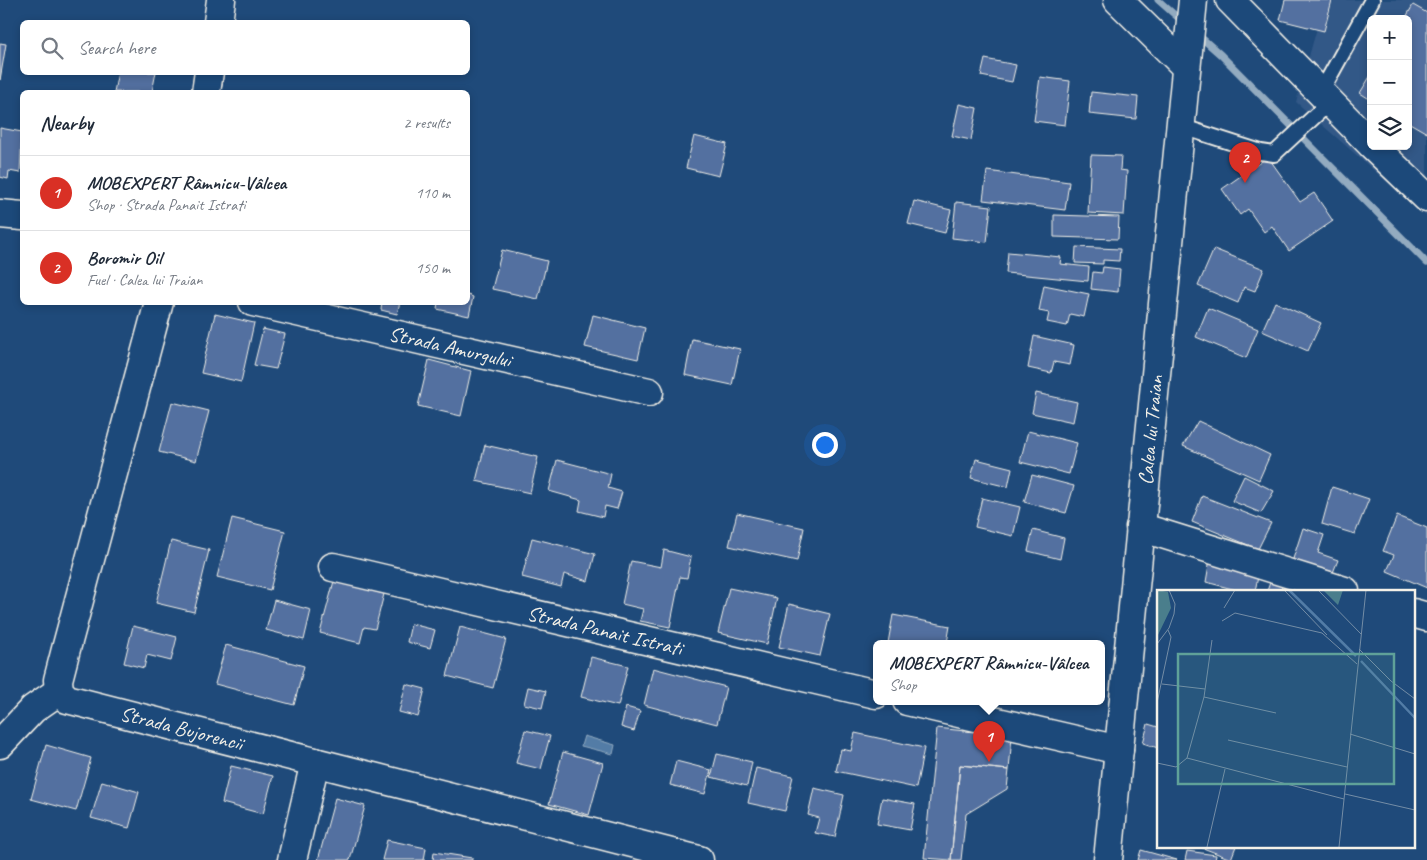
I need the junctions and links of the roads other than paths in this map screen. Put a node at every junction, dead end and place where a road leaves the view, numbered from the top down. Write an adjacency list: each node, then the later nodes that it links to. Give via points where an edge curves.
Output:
1 (221, 0): 6 (main road)
2 (1118, 0): 7 (main road)
3 (1230, 0): 10 (main road)
4 (1372, 0): 10 (lane)
5 (1192, 4): 7 (main road, Calea lui Traian)
6 (218, 20)
7 (1187, 58): 11 (main road, Calea lui Traian)
8 (209, 75): 9 (main road)
9 (206, 90)
10 (1325, 97): 11 (lane, via 1310,122 1274,154); 12 (main road)
11 (1180, 126): 20 (main road, Calea lui Traian)
12 (1367, 140)
13 (1377, 150): 14 (main road)
14 (1427, 198)
15 (0, 214): 16 (main road)
16 (20, 216)
17 (158, 305): 25 (main road, via 58,680)
18 (266, 305): 19 (main road, Strada Amurgului)
19 (649, 392)
20 (1140, 527): 22 (main road); 29 (main road, Calea lui Traian)
21 (333, 567): 26 (main road, Strada Panait Istrati)
22 (1342, 590)
23 (1414, 613): 24 (main road)
24 (1427, 617)
25 (59, 691): 28 (main road, via 33,709); 30 (main road, Strada Bujorencii, via 67,699)
26 (873, 693)
27 (924, 705): 29 (main road)
28 (0, 744)
29 (1118, 750): 33 (main road, Calea lui Traian)
30 (315, 762): 31 (main road); 32 (main road, Strada Bujorencii)
31 (292, 860)
32 (698, 860)
33 (1108, 860)

